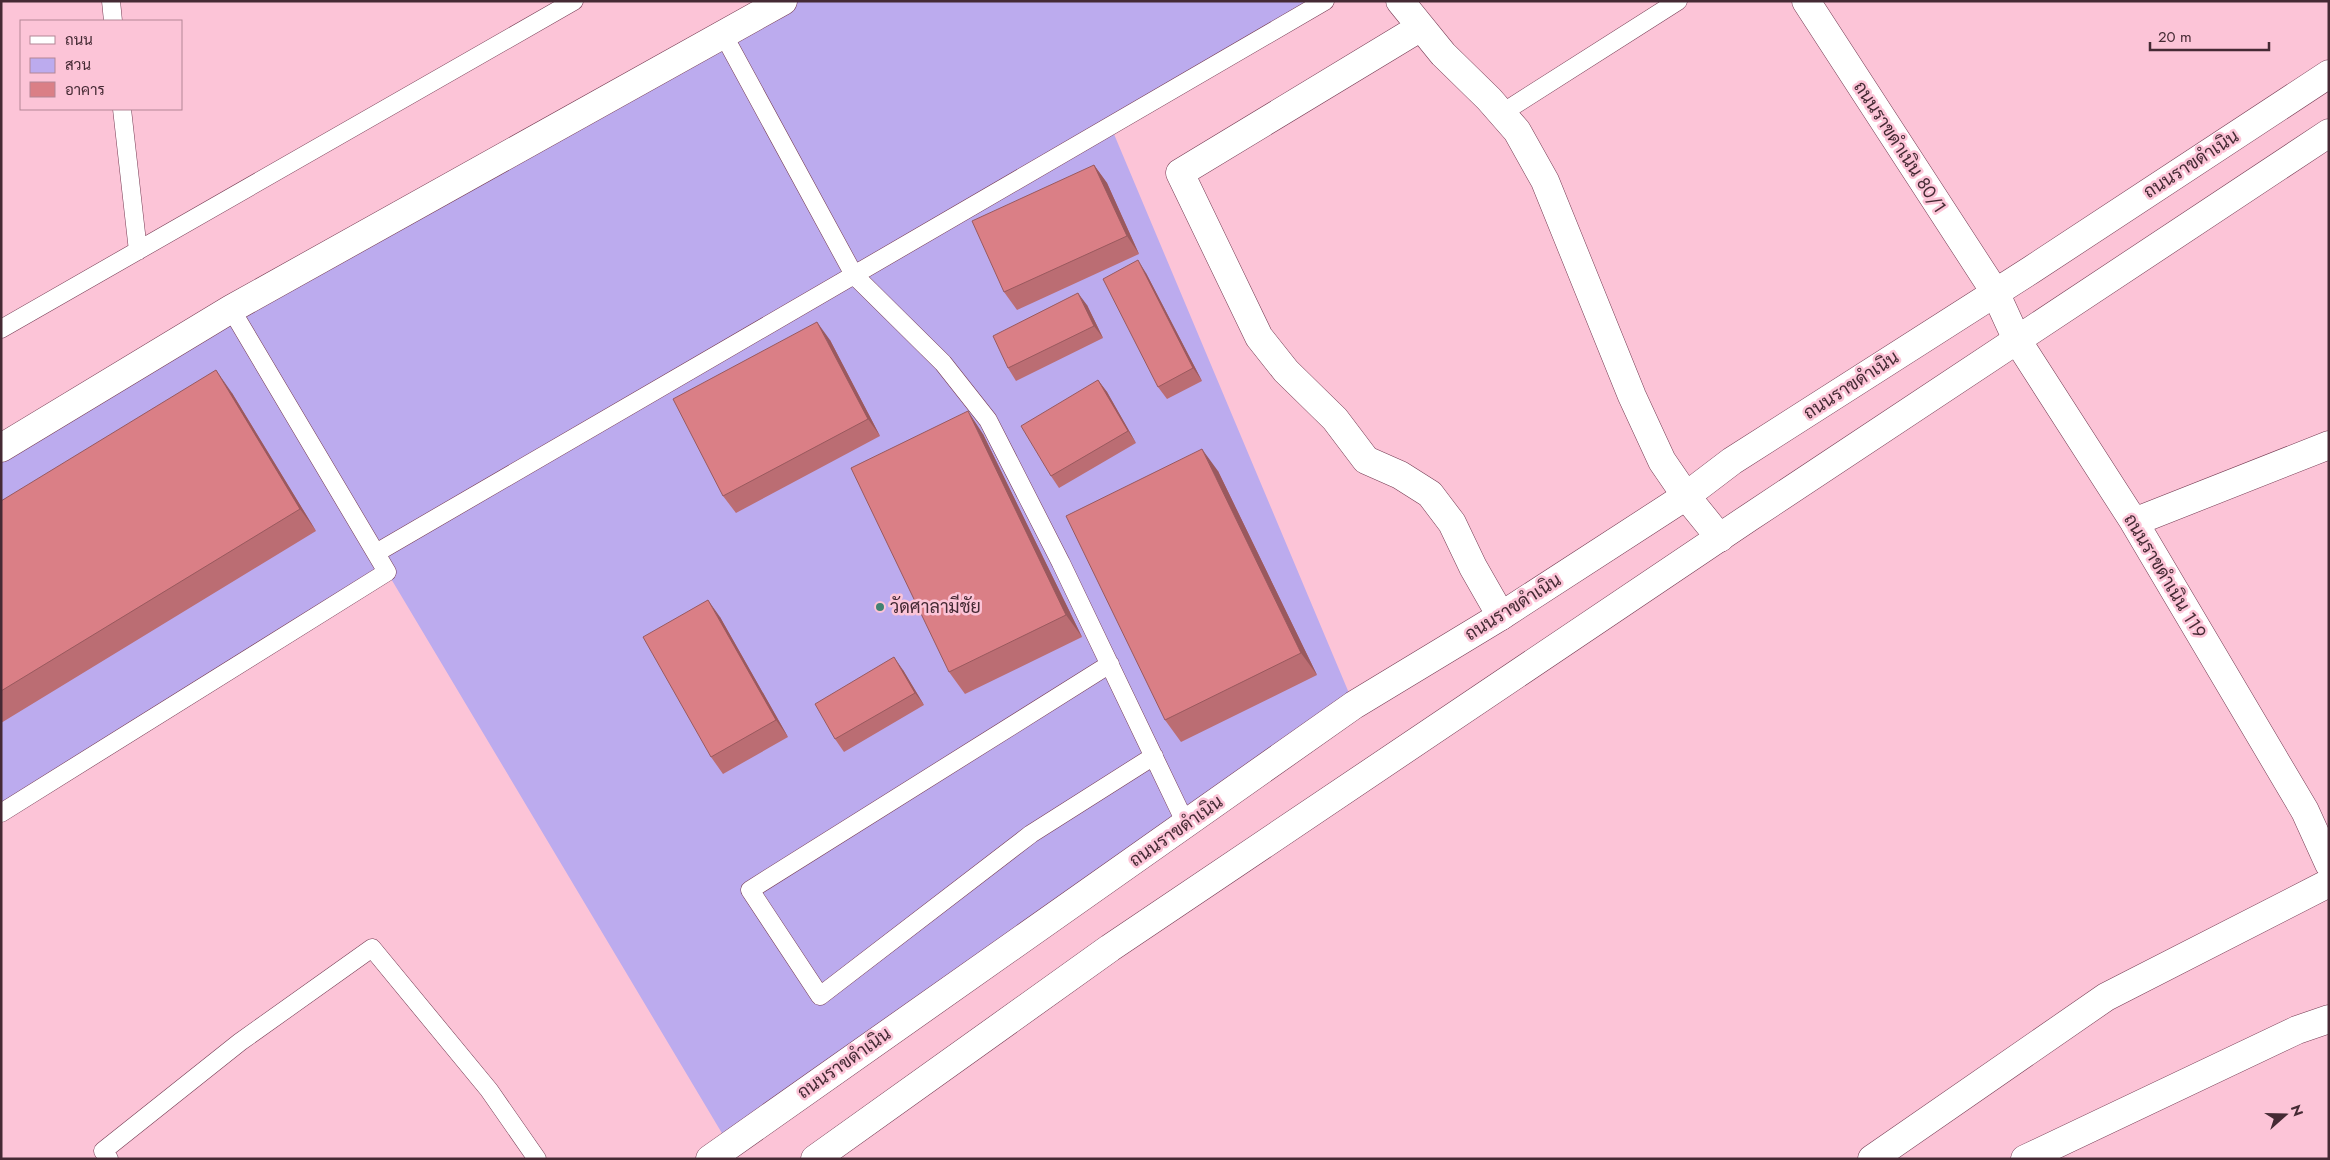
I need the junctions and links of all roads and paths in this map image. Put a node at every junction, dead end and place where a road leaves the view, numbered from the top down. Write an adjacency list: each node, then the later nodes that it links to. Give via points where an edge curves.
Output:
1 (111, 1): 8 (lane)
2 (574, 1): 15 (lane)
3 (783, 1): 10 (street)
4 (1326, 1): 16 (lane)
5 (1400, 1): 9 (street)
6 (1678, 1): 13 (lane)
7 (1806, 1): 17 (street, ถนนราขดำเนิน 80/1)
8 (113, 20)
9 (1421, 27): 13 (street); 27 (street, via 1180,173 1259,337 1286,371 1335,419 1366,460 1400,475 1430,494 1452,523)
10 (723, 34): 16 (lane); 18 (street)
11 (2329, 74): 17 (street, ถนนราขดำเนิน)
12 (122, 110): 15 (lane)
13 (1502, 113): 23 (street, via 1517,131 1545,181 1632,396 1662,461)
14 (2329, 133): 20 (street)
15 (138, 251): 19 (lane)
16 (854, 275): 26 (lane); 28 (lane, via 943,363 988,420)
17 (1995, 292): 20 (street, ถนนราขดำเนิน 119); 23 (street, ถนนราขดำเนิน, via 1732,461)
18 (231, 309): 22 (street); 26 (lane)
19 (1, 329)
20 (2017, 340): 24 (street, ถนนราขดำเนิน 119); 25 (street)
21 (2329, 445): 24 (street)
22 (1, 448)
23 (1686, 496): 25 (street); 27 (street, ถนนราขดำเนิน)
24 (2134, 522): 32 (street, ถนนราขดำเนิน 119, via 2305,811)
25 (1720, 538): 38 (street, via 1110,948)
26 (376, 553): 30 (lane, via 387,572)
27 (1501, 616): 31 (street, ถนนราขดำเนิน, via 1354,705)
28 (1110, 664): 29 (lane); 29 (lane, via 750,890 820,996 1031,834)
29 (1154, 756): 31 (lane)
30 (1, 813)
31 (1186, 824): 37 (street, ถนนราขดำเนิน)
32 (2329, 864)
33 (2329, 883): 39 (street, via 2106,997)
34 (2329, 1019): 40 (street, via 2296,1030)
35 (109, 1159): 36 (lane, via 103,1151 240,1042 372,948 489,1090)
36 (537, 1159)
37 (710, 1159)
38 (815, 1159)
39 (1872, 1159)
40 (2025, 1159)

